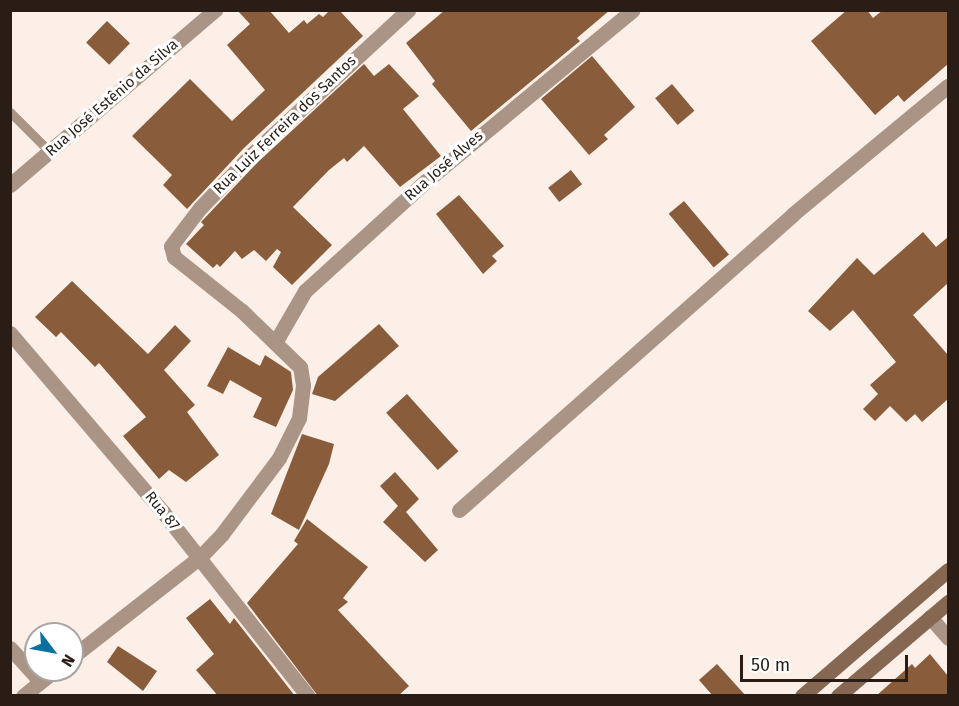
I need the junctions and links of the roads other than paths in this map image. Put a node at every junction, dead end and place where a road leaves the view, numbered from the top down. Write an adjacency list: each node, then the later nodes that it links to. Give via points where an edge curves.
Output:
1 (214, 10): 6 (street, Rua José Estênio da Silva)
2 (408, 10): 9 (street, Rua Luiz Ferreira dos Santos, via 251,155 200,208 171,246 174,257)
3 (633, 10): 9 (street, Rua José Alves, via 426,181 305,291)
4 (948, 86): 10 (street, via 793,214)
5 (10, 112): 6 (lane)
6 (50, 152): 7 (street, Rua José Estênio da Silva)
7 (10, 185)
8 (10, 333): 11 (street, Rua 87)
9 (276, 341): 11 (street, via 300,367 303,385 299,418 279,458)
10 (459, 510)
11 (200, 557): 17 (street); 21 (street, Rua 87)
12 (948, 570): 22 (street)
13 (948, 602): 14 (street)
14 (930, 617): 15 (street); 23 (street)
15 (948, 638)
16 (10, 648): 18 (street)
17 (84, 648)
18 (24, 663)
19 (39, 682): 20 (street)
20 (23, 696)
21 (308, 696)
22 (802, 696)
23 (838, 696)

